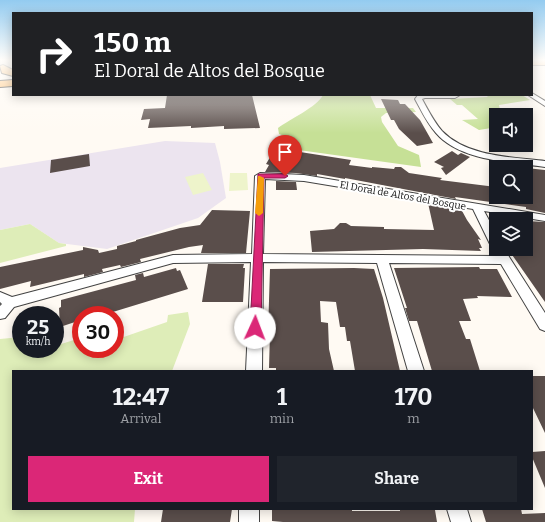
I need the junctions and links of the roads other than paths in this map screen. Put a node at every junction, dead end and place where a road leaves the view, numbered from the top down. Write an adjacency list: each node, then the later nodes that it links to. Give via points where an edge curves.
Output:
1 (421, 96): 4 (street, via 418,99 441,134 453,144 490,156)
2 (533, 96): 3 (street)
3 (545, 104)
4 (545, 164)
5 (477, 207): 6 (street, El Doral de Altos del Bosque); 7 (street); 10 (street, El Doral de Altos del Bosque, via 304,178 260,176)
6 (545, 218)
7 (489, 230)
8 (489, 255): 11 (street)
9 (502, 256): 13 (street)
10 (258, 258): 11 (street); 12 (street, via 173,259); 14 (street)
11 (382, 259): 15 (street)
12 (3, 305)
13 (545, 325)
14 (254, 370)
15 (416, 370)
16 (249, 510): 18 (street)
17 (457, 510): 19 (street)
18 (249, 522)
19 (461, 522)

